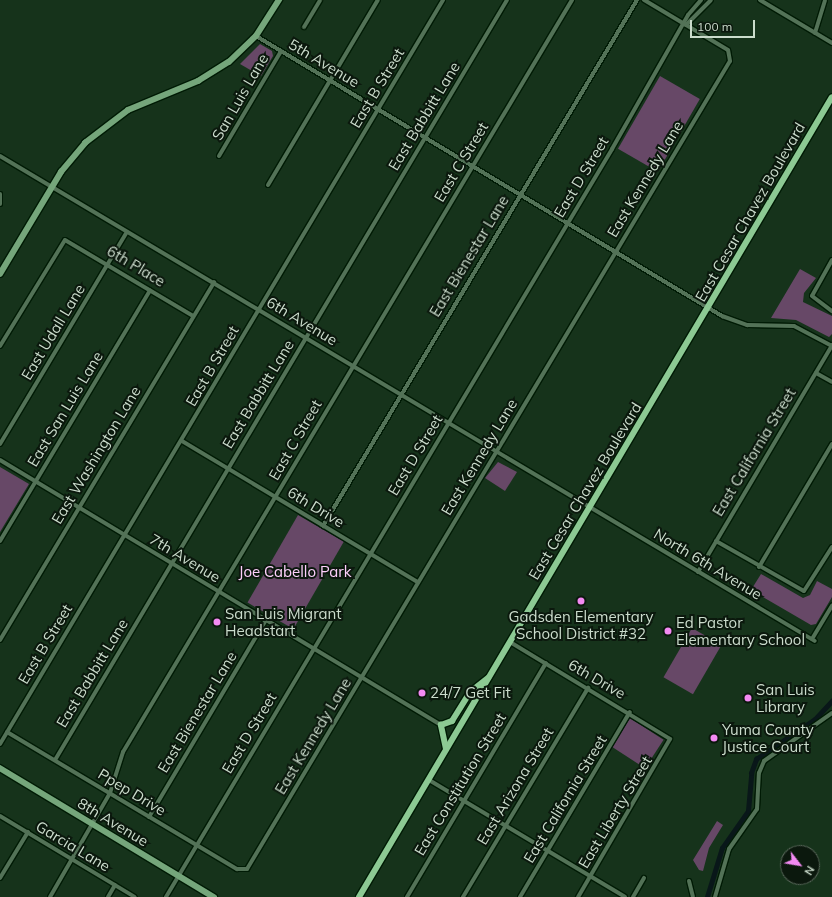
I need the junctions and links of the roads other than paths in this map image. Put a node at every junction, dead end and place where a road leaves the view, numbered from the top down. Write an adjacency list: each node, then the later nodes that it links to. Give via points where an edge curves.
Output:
1 (278, 0): 16 (main road)
2 (320, 0): 14 (street)
3 (378, 0): 19 (street)
4 (443, 0): 21 (street, East B Street)
5 (507, 0): 22 (street, East Babbitt Lane)
6 (572, 0): 25 (street, East C Street)
7 (637, 0): 28 (street, East Bienestar Lane)
8 (644, 0): 13 (street)
9 (701, 0): 13 (street, East D Street, via 688,15)
10 (711, 0): 13 (street, East D Street)
11 (760, 0): 15 (street)
12 (825, 0): 15 (street)
13 (685, 25): 31 (street, East D Street); 33 (street, East Kennedy Lane, via 731,55)
14 (304, 27)
15 (815, 33): 17 (street)
16 (256, 36): 18 (street, 5th Avenue); 27 (main road, via 209,75 138,105 106,125 73,156)
17 (832, 43)
18 (281, 51): 19 (street, 5th Avenue); 24 (street, San Luis Lane)
19 (330, 80): 21 (street, 5th Avenue); 26 (street)
20 (832, 97): 39 (highway, East Cesar Chavez Boulevard)
21 (378, 109): 22 (street, 5th Avenue); 40 (street, East B Street)
22 (425, 138): 25 (street, 5th Avenue); 43 (street, East Babbitt Lane)
23 (0, 156): 27 (street, 6th Avenue)
24 (219, 156)
25 (472, 166): 28 (street, 5th Avenue); 46 (street, East C Street)
26 (268, 185)
27 (52, 187): 32 (street, 6th Avenue); 36 (main road)
28 (519, 194): 31 (street, 5th Avenue); 49 (street, East Bienestar Lane)
29 (1, 196): 30 (street)
30 (0, 204)
31 (567, 224): 33 (street, 5th Avenue); 50 (street, East D Street)
32 (127, 232): 35 (street, East Udall Lane); 37 (street, 6th Avenue)
33 (616, 252): 39 (street, 5th Avenue); 54 (street, East Kennedy Lane)
34 (832, 260): 41 (street, via 812,298)
35 (108, 264): 38 (street, 6th Place); 44 (street, 6th Place, via 65,240); 52 (street, East Udall Lane)
36 (0, 274)
37 (214, 282): 40 (street, 6th Avenue); 42 (street, East Washington Lane)
38 (150, 290): 42 (street, 6th Place); 57 (street, East San Luis Lane)
39 (708, 308): 45 (street, 5th Avenue, via 737,323 794,326); 60 (highway, East Cesar Chavez Boulevard)
40 (259, 309): 43 (street, 6th Avenue); 51 (street, East B Street)
41 (832, 311)
42 (194, 316): 59 (street, East Washington Lane)
43 (306, 337): 46 (street, 6th Avenue); 56 (street, East Babbitt Lane)
44 (0, 346)
45 (832, 346): 47 (street, East California Street)
46 (353, 365): 49 (street, 6th Avenue); 58 (street, East C Street)
47 (816, 373): 48 (street); 64 (street, East California Street)
48 (832, 382)
49 (401, 394): 50 (street, 6th Avenue); 61 (street, East Bienestar Lane)
50 (448, 423): 54 (street, 6th Avenue); 66 (street, East D Street)
51 (182, 441): 56 (street, 6th Drive); 62 (street, East B Street)
52 (0, 444)
53 (832, 444): 68 (street)
54 (496, 452): 60 (street, 6th Avenue); 70 (street, East Kennedy Lane)
55 (0, 460): 57 (street, 7th Avenue)
56 (228, 468): 58 (street, 6th Drive); 67 (street, East Babbitt Lane)
57 (36, 482): 59 (street, 7th Avenue); 63 (street, East San Luis Lane)
58 (276, 497): 61 (street, 6th Drive); 71 (street, East C Street)
59 (78, 508): 62 (street, 7th Avenue); 74 (street, East Washington Lane)
60 (590, 508): 69 (street, North 6th Avenue); 75 (highway, East Cesar Chavez Boulevard)
61 (323, 526): 66 (street, 6th Drive)
62 (124, 535): 67 (street, 7th Avenue); 84 (street, East B Street)
63 (0, 541)
64 (716, 541): 68 (street); 69 (street, East California Street)
65 (832, 547): 68 (street, via 804,591)
66 (370, 554): 70 (street, 6th Drive); 76 (street, East D Street)
67 (171, 564): 71 (street, 7th Avenue); 88 (street, East Babbitt Lane)
68 (759, 567)
69 (698, 572): 72 (street, North 6th Avenue, via 814,640)
70 (418, 582): 79 (street, East Kennedy Lane)
71 (219, 592): 73 (street, 7th Avenue); 91 (street, East C Street, via 123,752)
72 (832, 606)
73 (266, 620): 76 (street, 7th Avenue); 94 (street, East Bienestar Lane)
74 (0, 640)
75 (510, 642): 77 (street, 6th Drive); 78 (highway, East Cesar Chavez Boulevard)
76 (314, 649): 79 (street, 7th Avenue); 98 (street, East D Street)
77 (546, 663): 80 (street, 6th Drive); 92 (street, East Constitution Street)
78 (491, 676): 83 (highway, via 470,692 452,721); 87 (highway, East Cesar Chavez Boulevard)
79 (361, 678): 83 (street, 7th Avenue); 101 (street, East Kennedy Lane)
80 (588, 688): 81 (street, 6th Drive); 96 (street, East Arizona Street)
81 (630, 712): 85 (street, 6th Drive); 99 (street, East California Street)
82 (832, 713): 121 (street, via 764,761 759,774 757,809 729,849)
83 (441, 725): 87 (highway, via 447,740)
84 (7, 732): 86 (street, East B Street); 88 (street, Ppep Drive)
85 (670, 738): 103 (street, East Liberty Street)
86 (0, 744)
87 (446, 752): 90 (highway, East Cesar Chavez Boulevard)
88 (54, 760): 91 (street, Ppep Drive)
89 (0, 768): 95 (main road, 8th Avenue)
90 (429, 780): 92 (street); 113 (highway, East Cesar Chavez Boulevard)
91 (110, 793): 94 (street, Ppep Drive); 95 (street, East C Street)
92 (464, 801): 96 (street); 114 (street, East Constitution Street)
93 (0, 816): 97 (street, Garcia Lane)
94 (149, 817): 98 (street, Ppep Drive)
95 (94, 824): 100 (street, East C Street); 102 (main road, 8th Avenue)
96 (505, 826): 99 (street); 115 (street, East Arizona Street)
97 (28, 832): 100 (street, Garcia Lane); 104 (street)
98 (197, 845): 101 (street, Ppep Drive); 102 (street, East D Street)
99 (548, 851): 103 (street); 116 (street, East California Street)
100 (73, 860): 107 (street, Garcia Lane); 108 (street, East C Street)
101 (244, 871)
102 (178, 876): 111 (street, East D Street); 112 (main road, 8th Avenue)
103 (590, 876): 117 (street, East Liberty Street); 118 (street)
104 (0, 878)
105 (644, 878): 119 (street)
106 (689, 881): 120 (street)
107 (115, 885): 109 (street); 110 (street, Garcia Lane)
108 (50, 897)
109 (108, 897)
110 (135, 897)
111 (166, 897)
112 (214, 897)
113 (359, 897)
114 (407, 897)
115 (463, 897)
116 (520, 897)
117 (578, 897)
118 (625, 897)
119 (633, 897)
120 (693, 897)
121 (715, 897)

